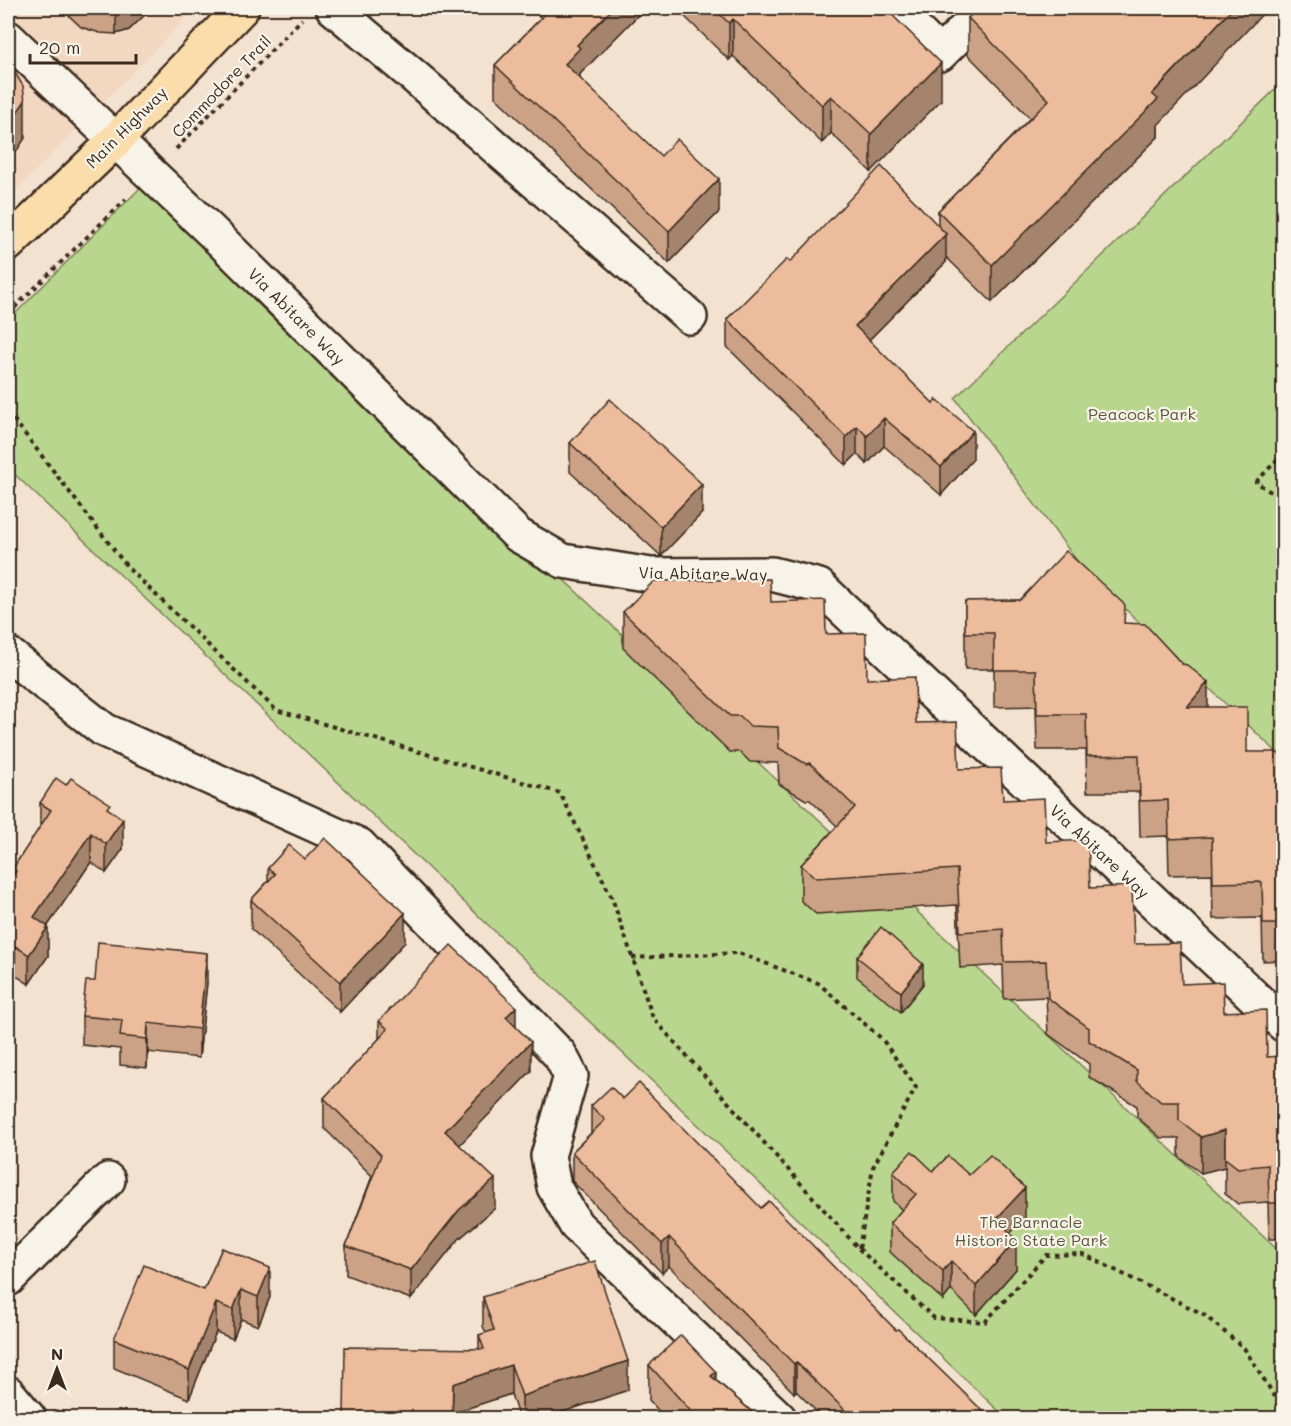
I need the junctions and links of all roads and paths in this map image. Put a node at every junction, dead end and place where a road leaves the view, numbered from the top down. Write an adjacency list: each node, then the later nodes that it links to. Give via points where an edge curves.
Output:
1 (242, 8): 6 (main road, Main Highway)
2 (893, 8): 3 (street, via 940,54)
3 (986, 8)
4 (319, 12): 7 (path, Commodore Trail); 11 (street, via 416,78)
5 (8, 38): 6 (street, Via Abitare Way)
6 (115, 141): 9 (main road, Main Highway); 17 (street, Via Abitare Way, via 518,535 563,561 651,575 772,574 819,586)
7 (171, 154)
8 (133, 194): 10 (path)
9 (8, 244)
10 (8, 314)
11 (690, 317)
12 (8, 412): 16 (path, via 128,568 276,710 560,793 612,898)
13 (1284, 453): 14 (path, via 1256,482)
14 (1284, 501)
15 (8, 654): 24 (street, via 104,730 359,845 560,1055 571,1076 548,1156 554,1187 576,1225)
16 (633, 958): 19 (path, via 653,1018); 19 (path, via 738,953 818,982 882,1039 916,1087 873,1167)
17 (1284, 1025)
18 (108, 1180): 20 (street)
19 (859, 1249): 22 (path, via 934,1318 985,1322 1046,1255 1083,1254 1203,1314 1244,1348)
20 (8, 1279)
21 (8, 1394): 23 (street)
22 (1284, 1411)
23 (29, 1419)
24 (779, 1419)

